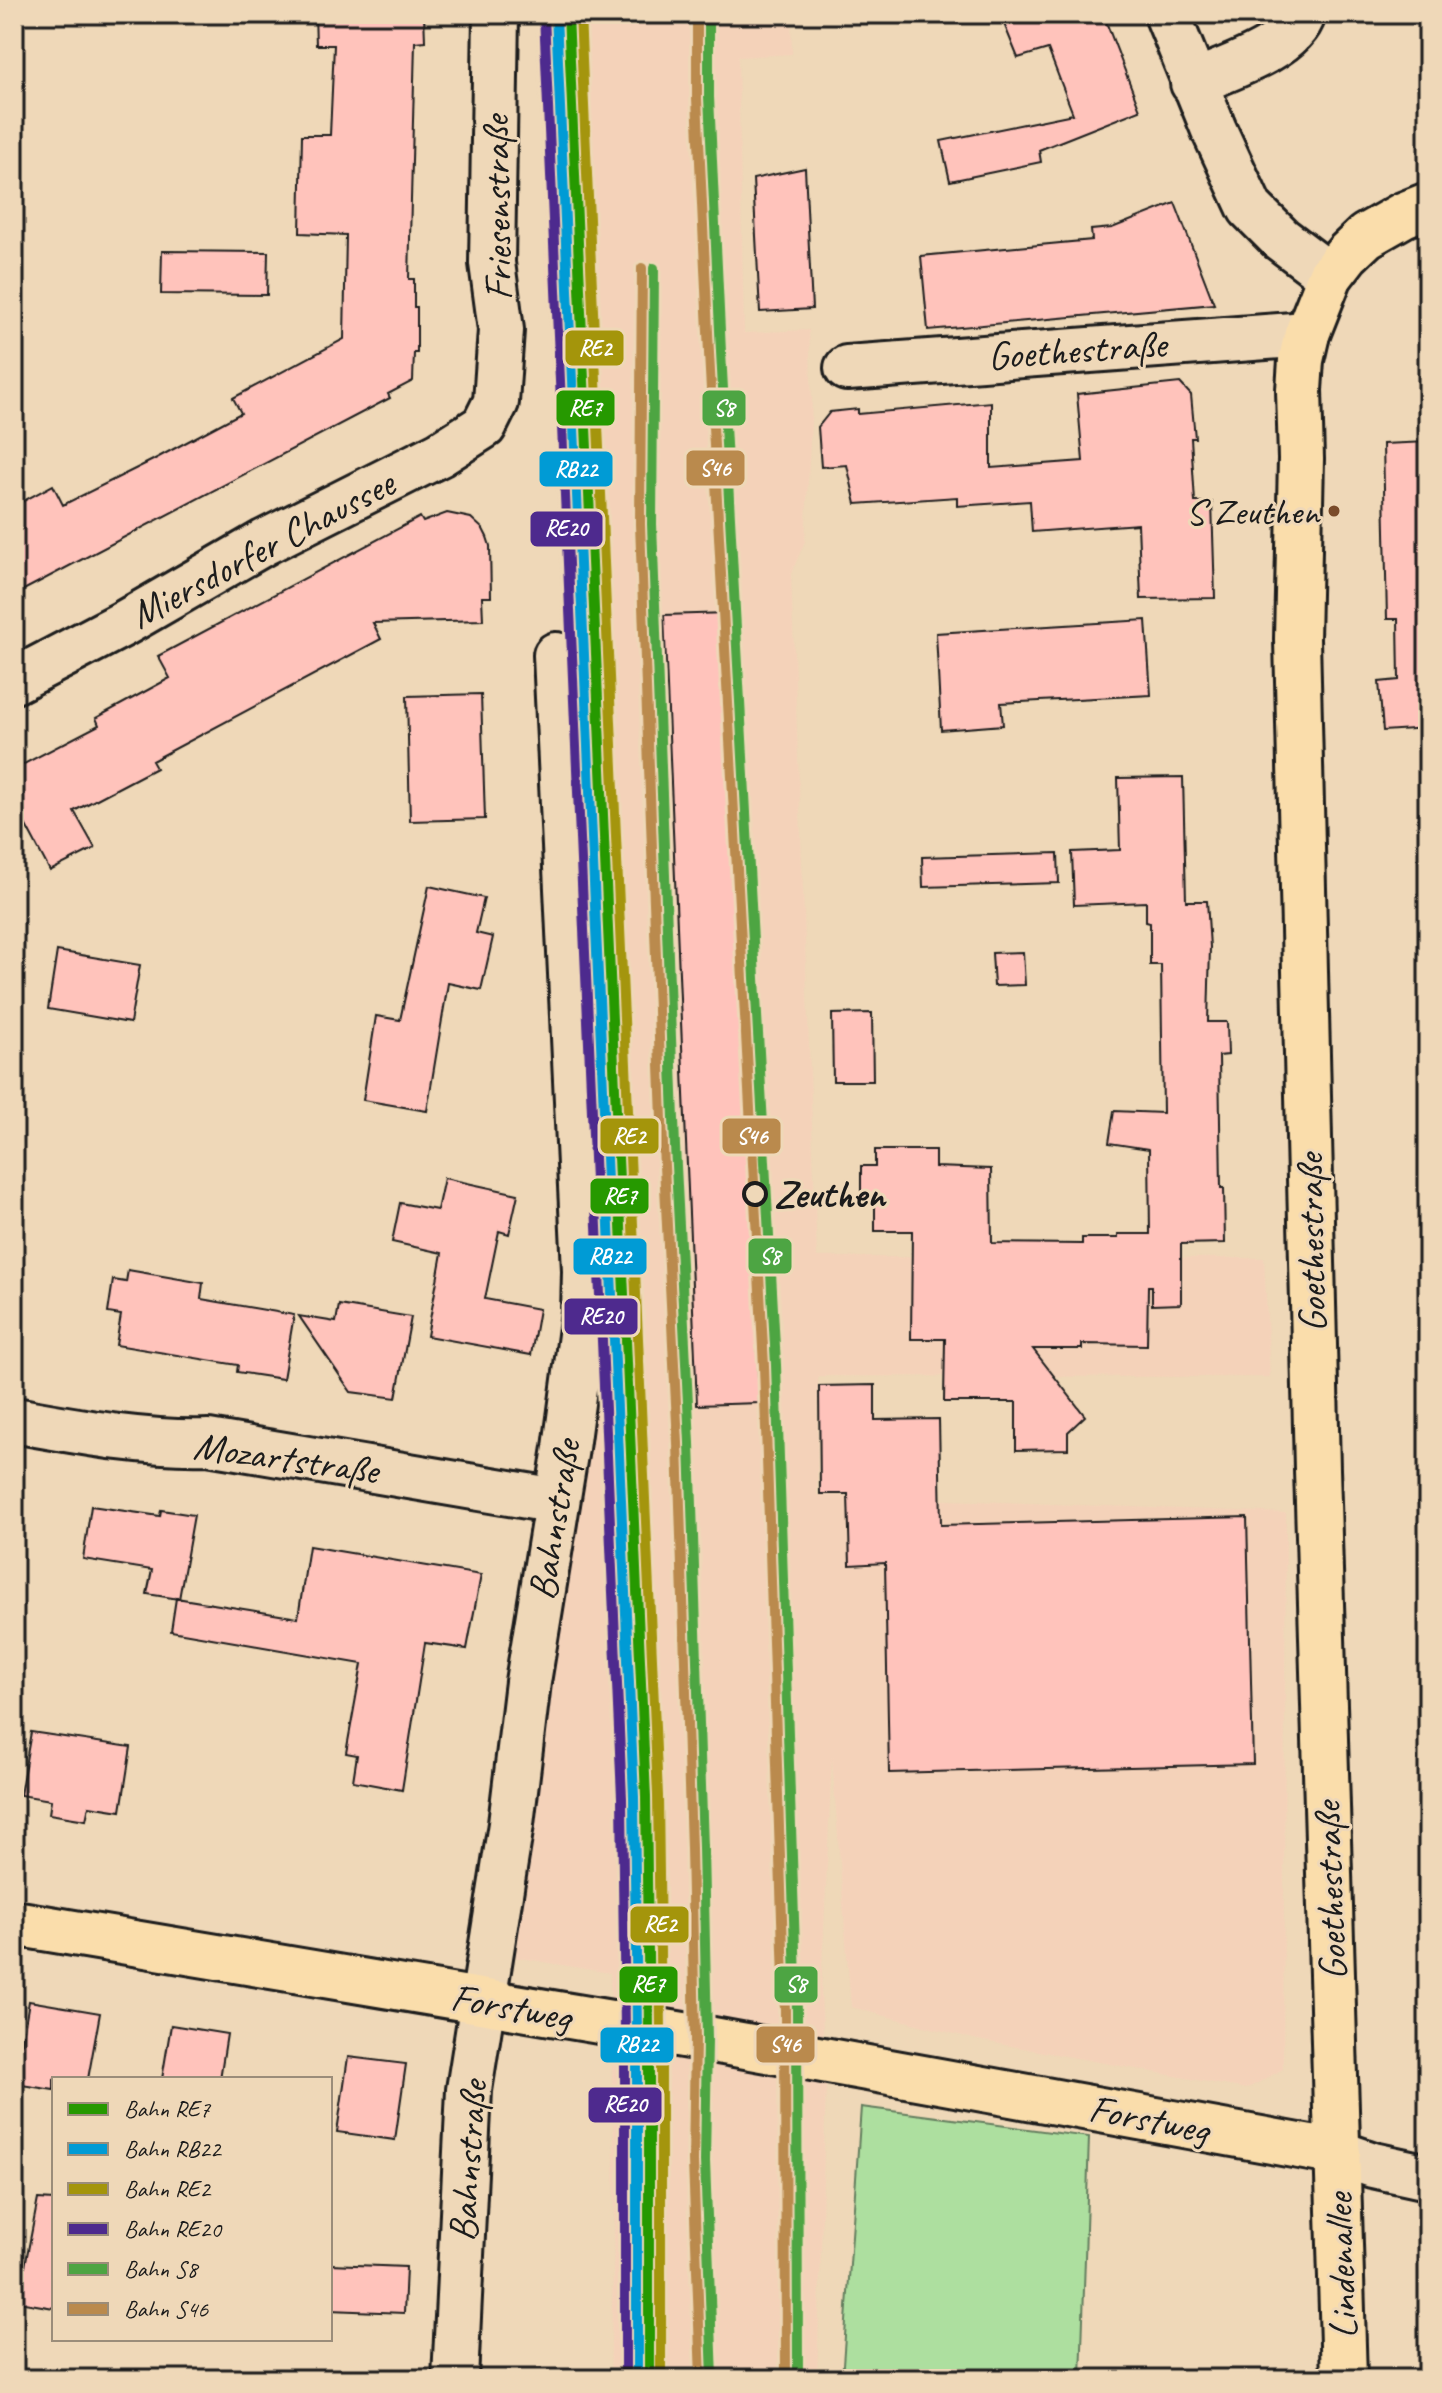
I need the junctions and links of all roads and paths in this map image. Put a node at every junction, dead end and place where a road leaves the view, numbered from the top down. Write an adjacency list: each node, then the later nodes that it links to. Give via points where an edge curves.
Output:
1 (496, 14): 9 (street, Friesenstraße, via 492,263 501,330)
2 (1167, 14): 4 (street)
3 (1303, 14): 4 (street, via 1300,24 1271,48)
4 (1193, 83): 6 (street, via 1250,208)
5 (1428, 205): 6 (main road, Goethestraße, via 1366,236)
6 (1330, 276): 7 (main road, Goethestraße)
7 (1307, 334): 8 (street, Goethestraße); 16 (main road, Goethestraße, via 1299,390 1296,604)
8 (847, 368)
9 (496, 402): 11 (street, Miersdorfer Chaussee, via 484,426 440,454 265,542)
10 (556, 655): 13 (street, Bahnstraße, via 585,1271 584,1313)
11 (14, 681)
12 (14, 1420): 13 (street, Mozartstraße, via 81,1432 208,1442)
13 (557, 1501): 15 (street, Bahnstraße)
14 (14, 1923): 15 (main road, Forstweg)
15 (484, 2002): 16 (main road, Forstweg); 18 (street, Bahnstraße, via 469,2090)
16 (1338, 2153): 17 (street); 19 (main road, Lindenallee)
17 (1428, 2177)
18 (455, 2379)
19 (1344, 2379)

